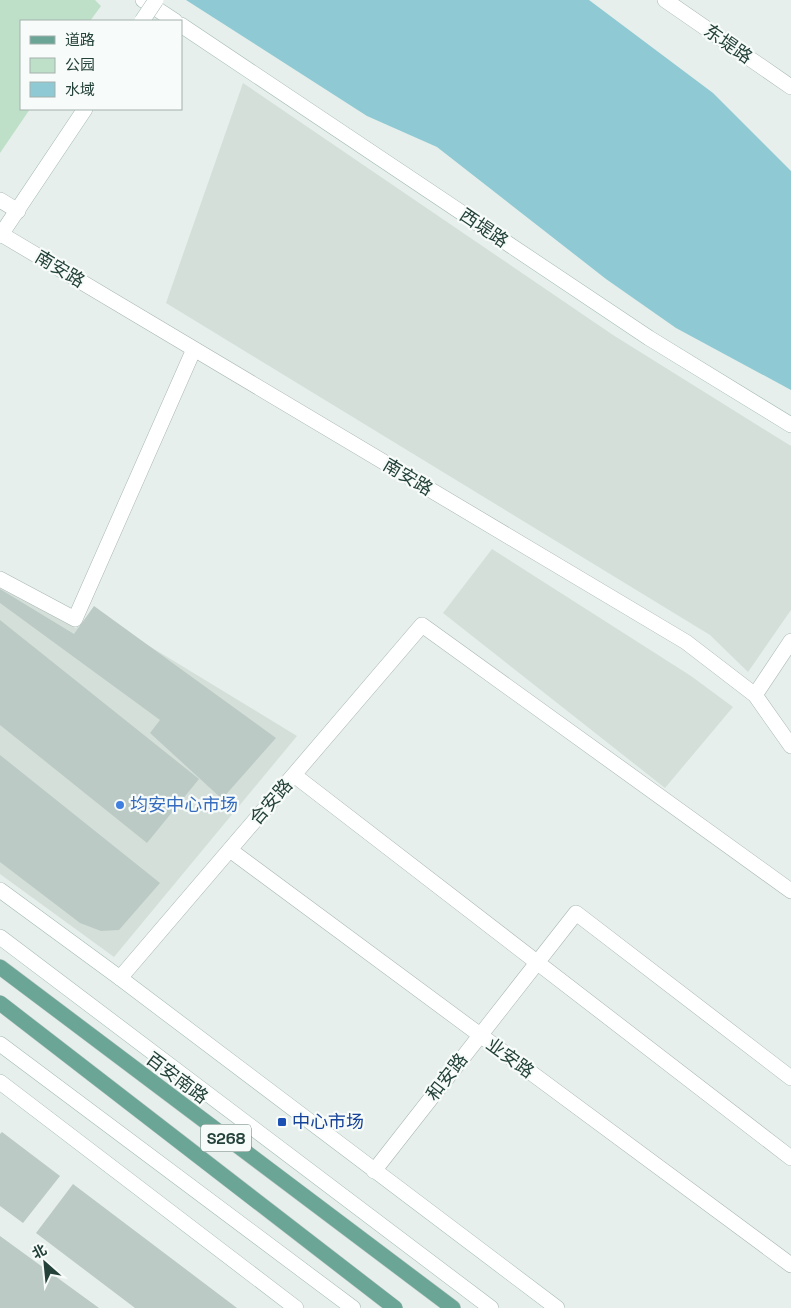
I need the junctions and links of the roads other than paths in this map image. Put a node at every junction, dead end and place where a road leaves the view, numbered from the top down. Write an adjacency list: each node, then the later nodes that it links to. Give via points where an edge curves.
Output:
1 (142, 0): 5 (street)
2 (156, 0): 4 (street, bridge)
3 (665, 0): 7 (street, 东堤路)
4 (143, 20)
5 (174, 20)
6 (182, 26): 13 (street, 西堤路, via 649,338)
7 (791, 87)
8 (84, 110): 10 (street)
9 (0, 200): 10 (street)
10 (18, 211): 11 (street)
11 (1, 235): 12 (street, 南安路)
12 (194, 349): 14 (street, via 75,619); 16 (street, 南安路, via 686,642)
13 (791, 425)
14 (0, 579)
15 (791, 641): 16 (street)
16 (755, 695): 17 (street, 南安路)
17 (791, 746)
18 (294, 775): 19 (street, 合安路); 21 (street, 合安路, via 422,626); 23 (street)
19 (230, 850): 25 (street, 合安路); 27 (street, 业安路)
20 (0, 890): 25 (street)
21 (791, 891)
22 (0, 937): 38 (street)
23 (537, 962): 27 (street, 和安路); 29 (street, 和安路, via 576,913); 31 (street)
24 (0, 967): 37 (main road, 百安南路 / S268)
25 (120, 978): 32 (street)
26 (0, 1003): 36 (main road, S268)
27 (480, 1035): 32 (street, 和安路); 33 (street, 业安路)
28 (0, 1044): 35 (street)
29 (791, 1078)
30 (0, 1082): 34 (street)
31 (791, 1158)
32 (374, 1171): 39 (street)
33 (791, 1265)
34 (296, 1308)
35 (353, 1308)
36 (395, 1308)
37 (453, 1308)
38 (491, 1308)
39 (557, 1308)

